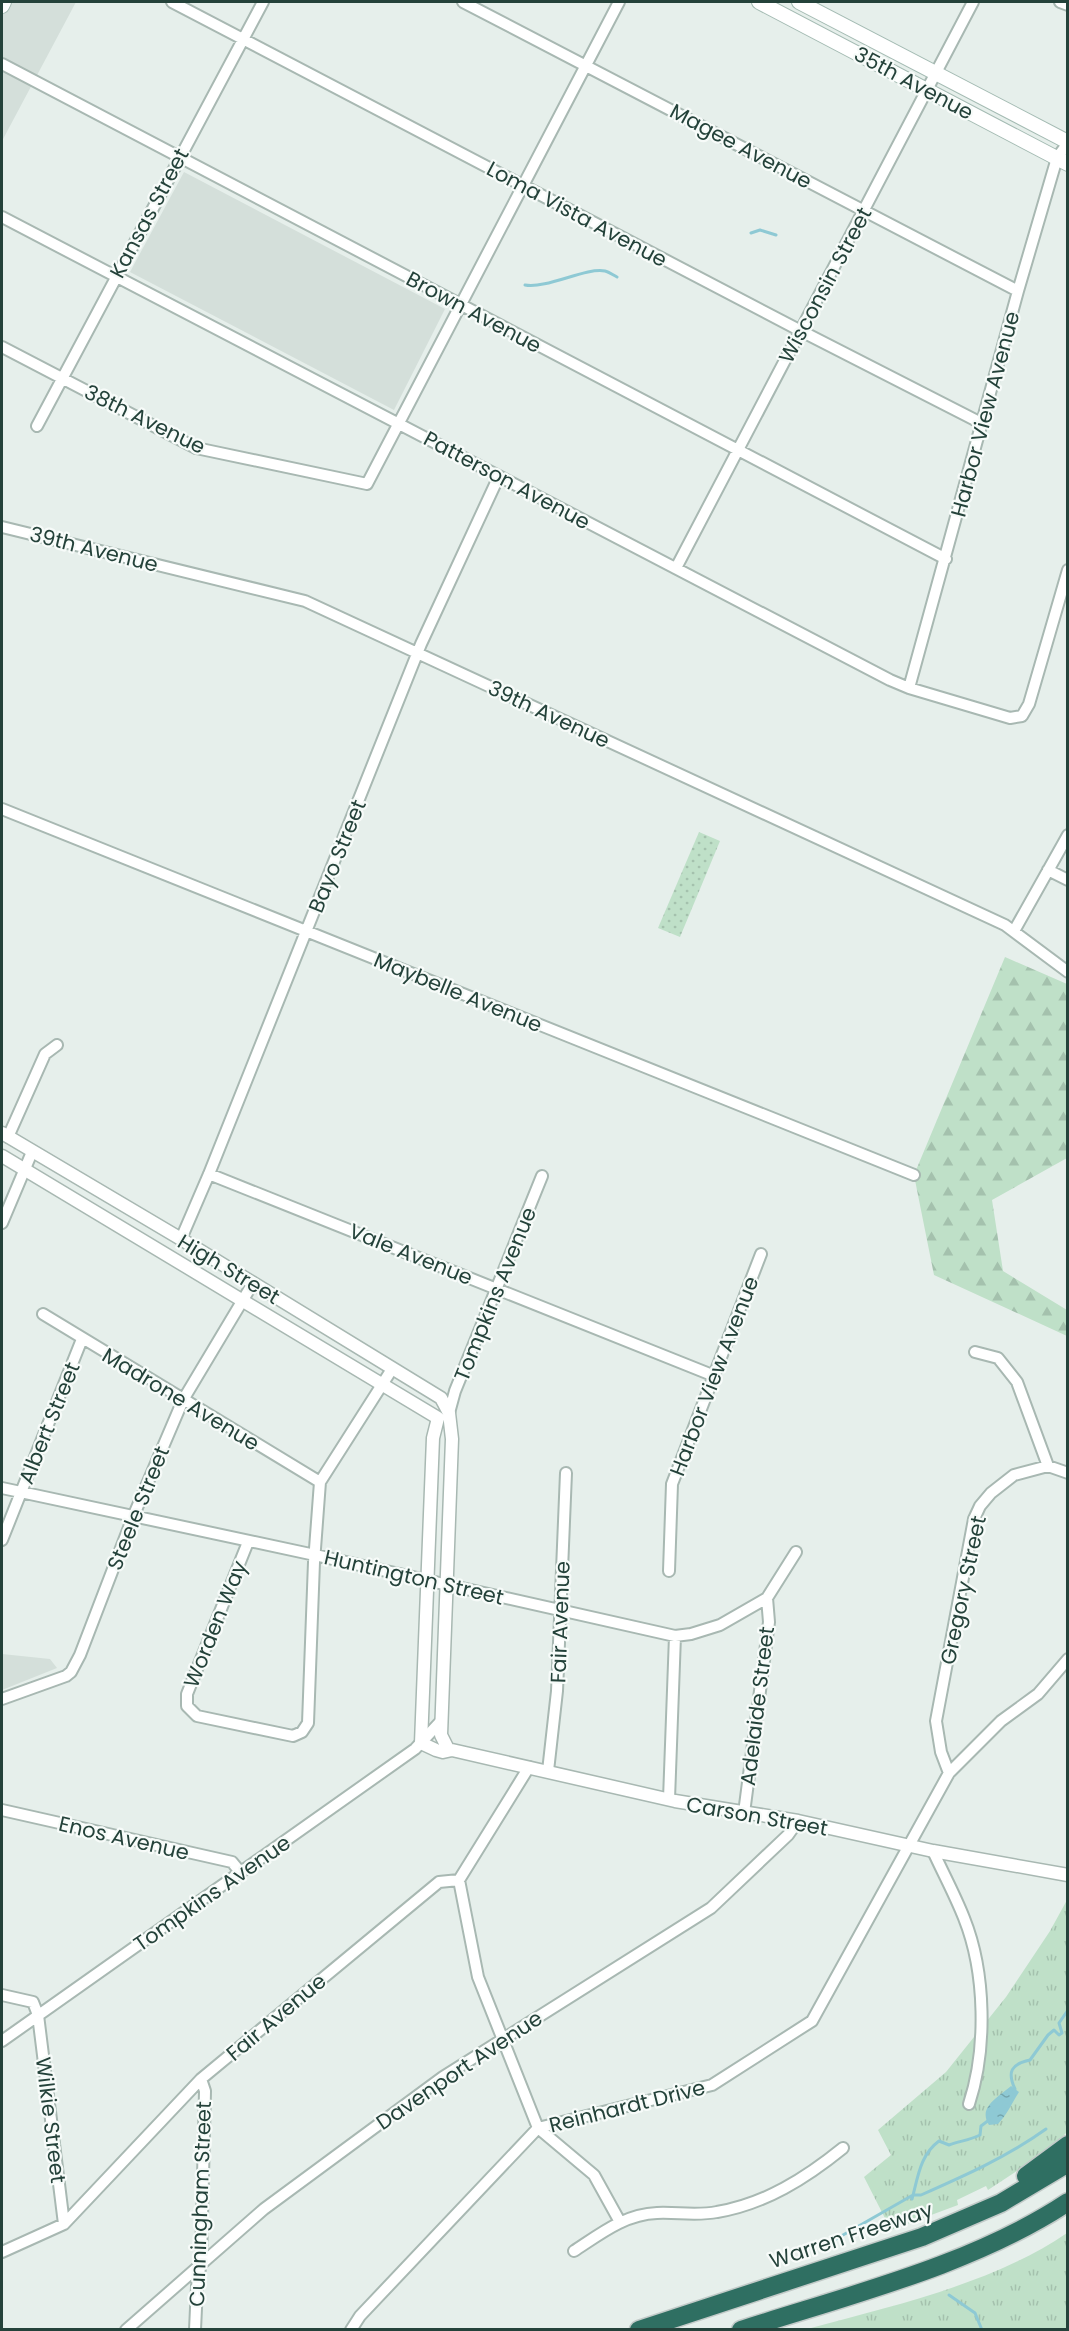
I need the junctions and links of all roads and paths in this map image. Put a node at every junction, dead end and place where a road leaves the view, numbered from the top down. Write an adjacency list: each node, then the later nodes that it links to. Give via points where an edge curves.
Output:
1 (4, 2): 11 (main road)
2 (172, 2): 12 (street, Loma Vista Avenue)
3 (263, 2): 12 (street, Kansas Street)
4 (463, 2): 14 (street, Magee Avenue)
5 (619, 2): 14 (street)
6 (759, 2): 16 (main road, 35th Avenue)
7 (799, 2): 15 (main road, 35th Avenue)
8 (973, 2): 15 (street, Wisconsin Street)
9 (1060, 2): 10 (street)
10 (1068, 5)
11 (2, 6)
12 (243, 38): 18 (street, Kansas Street); 20 (street, Loma Vista Avenue)
13 (2, 64): 18 (street, Brown Avenue)
14 (585, 64): 20 (street); 21 (street, Magee Avenue)
15 (936, 74): 16 (street, Wisconsin Street); 17 (main road, 35th Avenue)
16 (927, 90): 19 (main road, 35th Avenue); 21 (street, Wisconsin Street)
17 (1068, 142): 19 (street, Harbor View Avenue)
18 (179, 157): 23 (street, Kansas Street); 25 (street, Brown Avenue)
19 (1062, 161): 24 (street, Harbor View Avenue)
20 (523, 186): 25 (street); 26 (street, Loma Vista Avenue)
21 (864, 212): 24 (street, Magee Avenue); 26 (street, Wisconsin Street)
22 (2, 217): 23 (street, Patterson Avenue)
23 (115, 275): 28 (street, Kansas Street); 29 (street, Patterson Avenue)
24 (1018, 291): 30 (street, Harbor View Avenue)
25 (461, 306): 29 (street); 32 (street, Brown Avenue)
26 (801, 331): 30 (street, Loma Vista Avenue); 32 (street, Wisconsin Street)
27 (2, 346): 28 (street, 38th Avenue)
28 (61, 377): 29 (street, 38th Avenue, via 196,448 367,484); 31 (street, Kansas Street)
29 (399, 423): 33 (street, Patterson Avenue)
30 (983, 424): 35 (street, Harbor View Avenue)
31 (37, 426)
32 (739, 450): 35 (street, Brown Avenue); 36 (street, Wisconsin Street)
33 (499, 476): 36 (street, Patterson Avenue); 38 (street, Bayo Street)
34 (2, 527): 38 (street, 39th Avenue, via 296,598)
35 (946, 559): 39 (street, Harbor View Avenue)
36 (676, 568): 39 (street, Patterson Avenue)
37 (1068, 570): 39 (street, Patterson Avenue, via 1029,704 1022,716 1010,718)
38 (418, 654): 44 (street, Bayo Street); 45 (street, 39th Avenue)
39 (909, 688)
40 (2, 809): 44 (street, Maybelle Avenue)
41 (1068, 835): 42 (street)
42 (1048, 870): 43 (street); 45 (street)
43 (1068, 880)
44 (306, 931): 52 (street, Bayo Street); 53 (street, Maybelle Avenue)
45 (1014, 931): 46 (street, 39th Avenue)
46 (1068, 972)
47 (57, 1045): 48 (street, via 45,1054)
48 (5, 1135): 49 (street, High Street)
49 (32, 1152): 51 (street); 56 (street, High Street)
50 (2, 1156): 51 (street, High Street)
51 (23, 1170): 55 (street); 60 (street, High Street)
52 (209, 1174): 56 (street, Bayo Street); 59 (street, Vale Avenue)
53 (914, 1175)
54 (542, 1176): 59 (street, Tompkins Avenue)
55 (2, 1223)
56 (181, 1239): 58 (street, High Street)
57 (761, 1254): 65 (street, Harbor View Avenue)
58 (253, 1283): 60 (street, Steele Street); 64 (street, High Street)
59 (497, 1289): 65 (street, Vale Avenue); 68 (street, Tompkins Avenue)
60 (242, 1301): 66 (street, High Street); 67 (street, Steele Street)
61 (43, 1314): 62 (street, Madrone Avenue)
62 (82, 1338): 67 (street, Madrone Avenue); 74 (street, Albert Street)
63 (975, 1352): 69 (street, via 998,1358 1017,1382)
64 (392, 1369): 66 (street); 68 (street, High Street, via 440,1397)
65 (712, 1376): 80 (street, Harbor View Avenue, via 672,1484)
66 (383, 1384): 68 (street, High Street); 72 (street)
67 (183, 1400): 72 (street, Madrone Avenue); 75 (street, Steele Street)
68 (443, 1415): 81 (street, Tompkins Avenue, via 433,1438); 82 (street, Tompkins Avenue, via 452,1440)
69 (1048, 1466): 71 (street); 93 (street, Gregory Street, via 1014,1476 991,1493 974,1519 936,1721)
70 (566, 1473): 84 (street, Fair Avenue)
71 (1068, 1473)
72 (320, 1482): 79 (street)
73 (2, 1488): 74 (street, Huntington Street)
74 (21, 1493): 75 (street, Huntington Street); 76 (street, Albert Street)
75 (133, 1517): 77 (street, Huntington Street); 87 (street, Steele Street, via 71,1672)
76 (2, 1540)
77 (248, 1542): 79 (street, Huntington Street); 79 (street, Worden Way, via 187,1694 187,1706 198,1716 283,1736 302,1732 308,1722)
78 (796, 1552): 83 (street, Huntington Street)
79 (315, 1555): 81 (street, Huntington Street)
80 (669, 1571)
81 (429, 1581): 82 (street, Huntington Street); 89 (street, Tompkins Avenue)
82 (447, 1585): 84 (street, Huntington Street); 88 (street, Tompkins Avenue)
83 (767, 1598): 85 (street, Huntington Street, via 720,1625); 96 (street, Adelaide Street, via 769,1622)
84 (560, 1611): 85 (street, Huntington Street); 92 (street, Fair Avenue)
85 (675, 1636): 94 (street)
86 (1068, 1659): 93 (street, Reinhardt Drive, via 1038,1694 1001,1721)
87 (2, 1699)
88 (442, 1720): 89 (street, Tompkins Avenue); 90 (street, Tompkins Avenue, via 441,1735)
89 (421, 1743): 90 (street, via 443,1752); 100 (street, Tompkins Avenue)
90 (448, 1749): 91 (street, Carson Street)
91 (530, 1767): 92 (street, Carson Street); 102 (street)
92 (548, 1771): 94 (street, Carson Street)
93 (949, 1773): 98 (street, Reinhardt Drive)
94 (669, 1800): 96 (street, Carson Street)
95 (2, 1810): 100 (street, Enos Avenue, via 232,1862)
96 (744, 1813): 97 (street, Carson Street)
97 (798, 1821): 98 (street, Carson Street); 105 (street, Davenport Avenue, via 711,1908)
98 (910, 1846): 99 (street, Carson Street); 109 (street, Reinhardt Drive, via 812,2021 712,2085)
99 (933, 1851): 101 (street, Carson Street); 108 (street, via 965,1919 980,1977 980,2042)
100 (241, 1873): 104 (street, Tompkins Avenue)
101 (1068, 1875)
102 (459, 1880): 105 (street, via 478,1977); 107 (street, Fair Avenue, via 439,1882)
103 (2, 1995): 104 (street, via 33,2002)
104 (38, 2015): 106 (street, Tompkins Avenue); 115 (street, Wilkie Street)
105 (502, 2038): 109 (street); 119 (street, Davenport Avenue, via 264,2209)
106 (2, 2041)
107 (201, 2079): 115 (street, Fair Avenue); 119 (street, Cunningham Street, via 205,2091)
108 (969, 2104)
109 (538, 2128): 114 (street, via 594,2175); 122 (street, Reinhardt Drive)
110 (1068, 2145): 116 (highway, via 1005,2190)
111 (843, 2148): 114 (street, via 812,2173 746,2205 715,2213 638,2215)
112 (1068, 2163): 116 (highway, Warren Freeway, via 1001,2203)
113 (1068, 2202): 124 (highway, via 977,2251)
114 (620, 2222): 117 (street)
115 (64, 2224): 118 (street, Fair Avenue)
116 (922, 2237): 123 (highway, Warren Freeway)
117 (574, 2251)
118 (2, 2252)
119 (201, 2262): 120 (street, Davenport Avenue); 121 (street, Cunningham Street)
120 (126, 2330)
121 (195, 2330)
122 (351, 2330)
123 (639, 2330)
124 (741, 2330)

